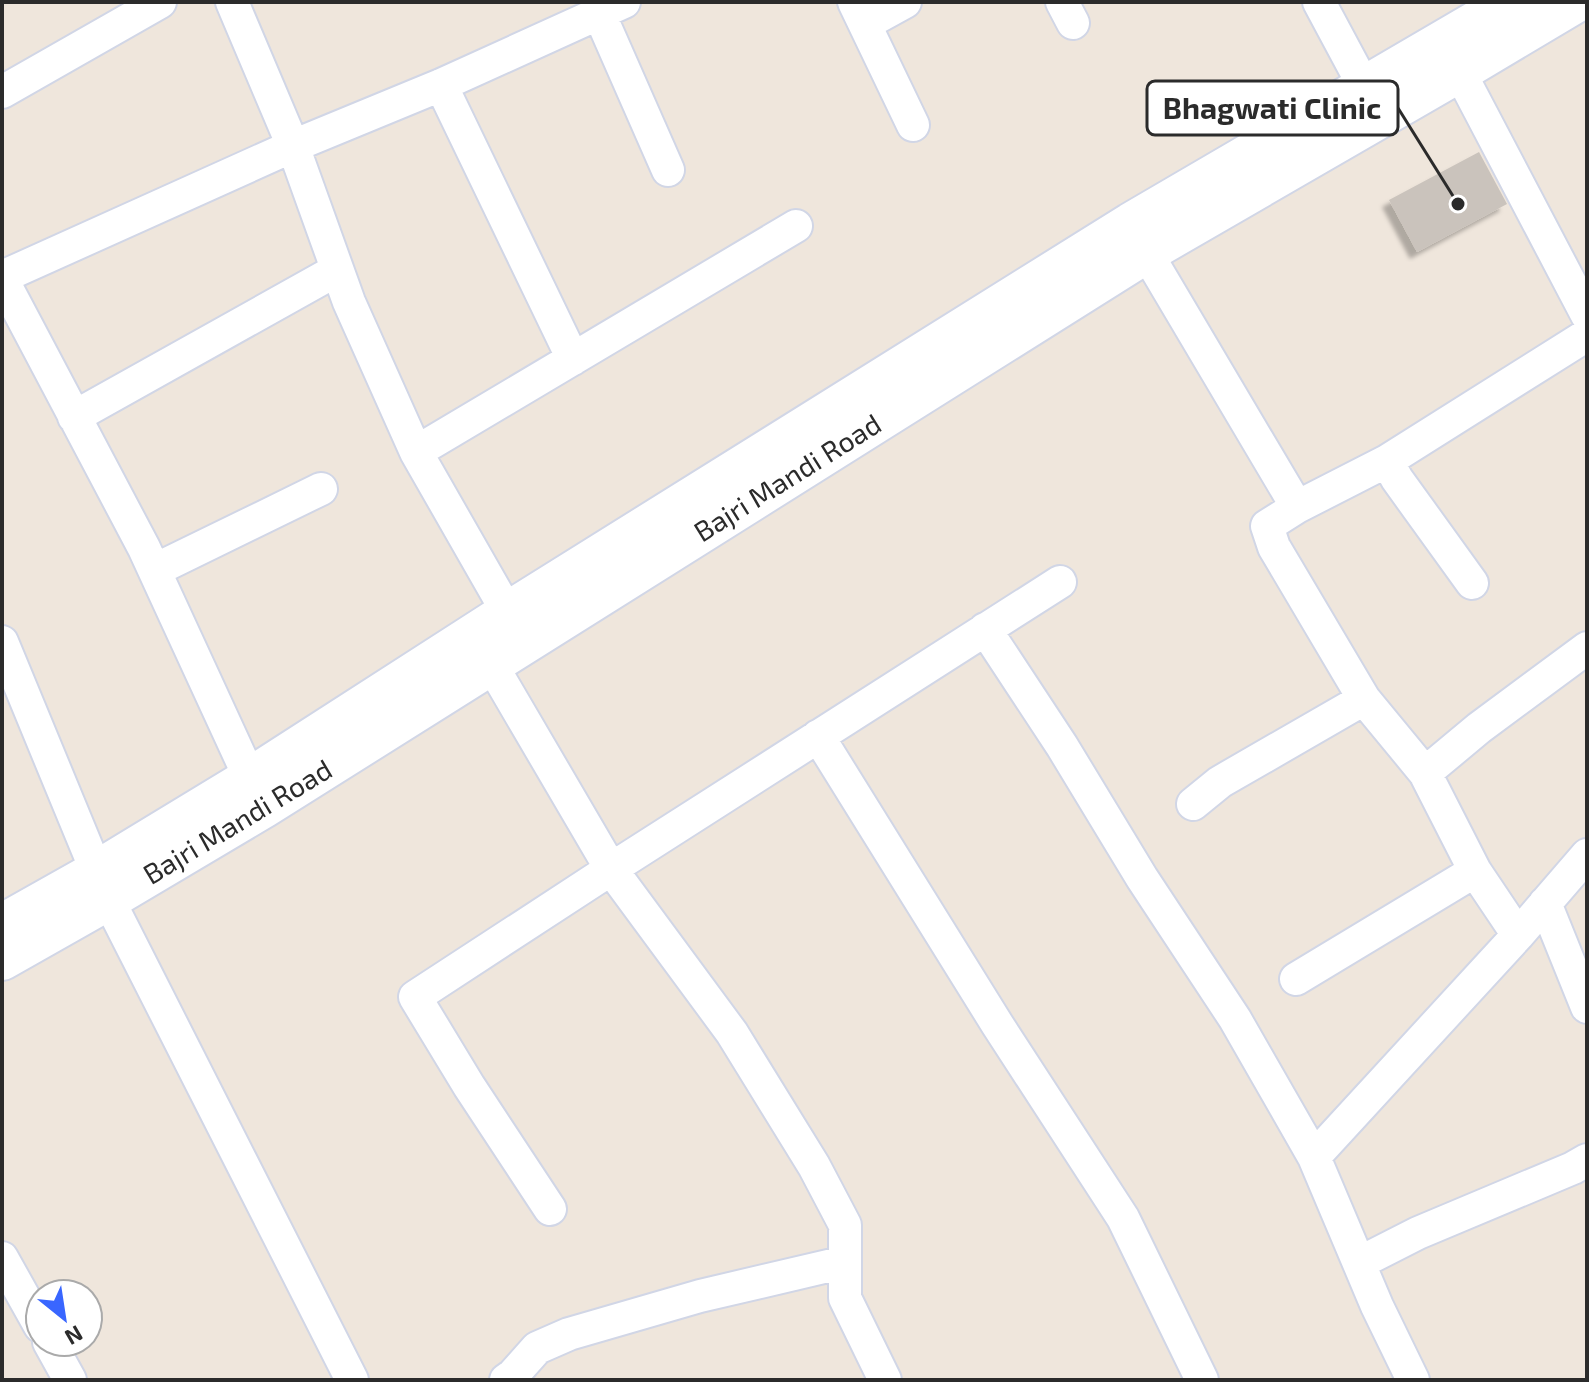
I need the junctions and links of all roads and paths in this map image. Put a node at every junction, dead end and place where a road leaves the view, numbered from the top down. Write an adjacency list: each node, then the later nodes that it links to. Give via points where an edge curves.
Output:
1 (160, 2): 12 (street)
2 (232, 2): 14 (street)
3 (905, 2): 8 (street)
4 (1319, 2): 11 (street)
5 (1511, 2): 11 (street)
6 (1575, 2): 9 (street, Bajri Mandi Road)
7 (611, 7): 10 (street); 15 (street)
8 (859, 13): 13 (street)
9 (1459, 71): 17 (street, Bajri Mandi Road); 20 (street)
10 (441, 85): 14 (street); 22 (street)
11 (1365, 88): 31 (street, via 1131,224)
12 (2, 92)
13 (913, 125)
14 (293, 146): 18 (street); 19 (street)
15 (668, 170)
16 (796, 226): 22 (street)
17 (1146, 252): 27 (street); 35 (street, Bajri Mandi Road)
18 (337, 270): 23 (street); 24 (street)
19 (2, 278): 23 (street)
20 (1587, 315)
21 (1587, 335): 25 (street)
22 (573, 359): 24 (street)
23 (74, 417): 28 (street)
24 (416, 452): 31 (street)
25 (1387, 461): 27 (street); 30 (street)
26 (321, 489): 28 (street)
27 (1297, 507): 36 (street, via 1267,526 1274,547)
28 (155, 570): 39 (street)
29 (1060, 582): 32 (street)
30 (1472, 583)
31 (508, 613): 35 (street); 39 (street)
32 (985, 629): 37 (street); 51 (street, via 1235,1019)
33 (2, 642): 44 (street)
34 (1587, 648): 38 (street)
35 (491, 664): 39 (street, Bajri Mandi Road); 42 (street)
36 (1364, 699): 38 (street); 40 (street, via 1220,782)
37 (818, 736): 42 (street); 63 (street, via 1123,1218)
38 (1425, 773): 43 (street)
39 (256, 793): 44 (street, Bajri Mandi Road)
40 (1193, 804)
41 (1587, 855): 45 (street)
42 (611, 869): 53 (street, via 415,997); 55 (street, via 732,1033 814,1166 845,1225)
43 (1475, 871): 47 (street); 49 (street)
44 (102, 886): 46 (street); 48 (street, Bajri Mandi Road); 60 (street)
45 (1545, 903): 47 (street); 50 (street)
46 (2, 926)
47 (1518, 935): 51 (street)
48 (2, 959)
49 (1296, 979)
50 (1587, 1007)
51 (1314, 1157): 56 (street)
52 (1587, 1160): 56 (street)
53 (550, 1209)
54 (2, 1258): 57 (street)
55 (845, 1262): 61 (street, via 569,1334 537,1348); 62 (street, via 845,1298)
56 (1359, 1263): 64 (street)
57 (24, 1297)
58 (58, 1358): 59 (street)
59 (70, 1380)
60 (352, 1380)
61 (506, 1380)
62 (885, 1380)
63 (1202, 1380)
64 (1413, 1380)

